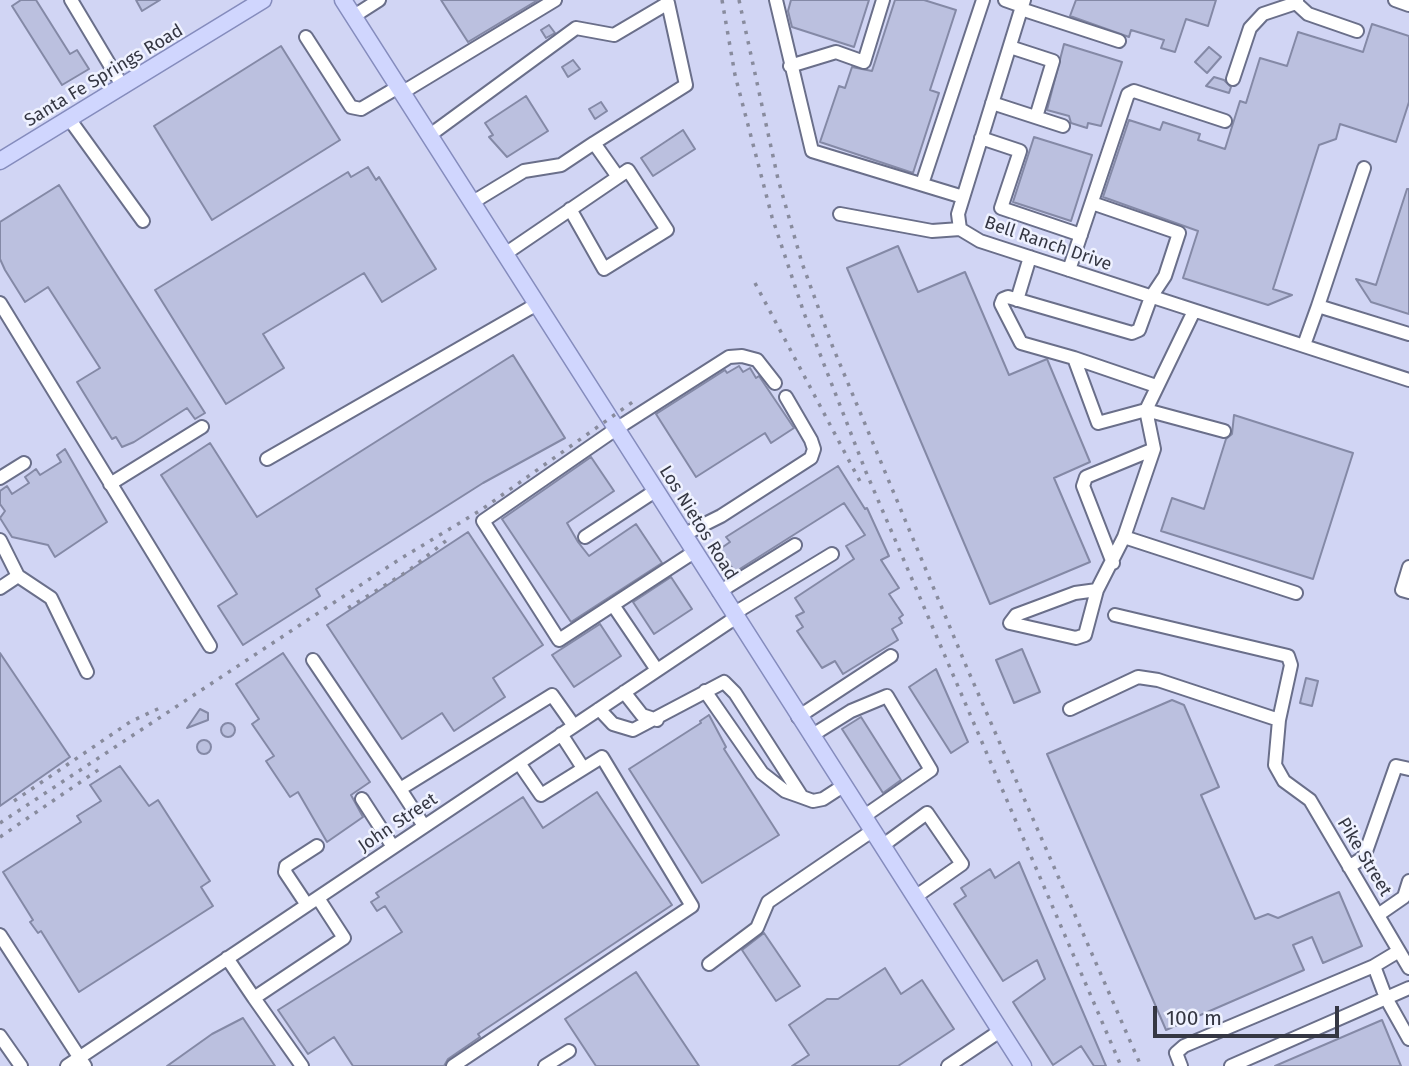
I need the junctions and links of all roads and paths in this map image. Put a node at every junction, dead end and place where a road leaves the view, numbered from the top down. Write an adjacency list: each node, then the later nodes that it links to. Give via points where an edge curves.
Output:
1 (71, 0): 21 (street)
2 (263, 0): 21 (main road, Santa Fe Springs Road)
3 (344, 0): 14 (main road, Los Nietos Road)
4 (379, 0): 14 (street)
5 (555, 0): 22 (street)
6 (776, 0): 19 (street)
7 (883, 0): 19 (street, via 864,62 836,52)
8 (983, 0): 34 (street)
9 (1005, 0): 12 (street)
10 (1395, 0): 13 (street)
11 (1297, 2): 15 (street, via 1308,14); 20 (street, via 1263,14 1250,29)
12 (1023, 5): 17 (street); 18 (street, Bell Ranch Drive)
13 (1409, 5)
14 (354, 16): 22 (main road, Los Nietos Road)
15 (1357, 31)
16 (306, 37): 22 (street, via 351,107 361,108)
17 (1119, 41)
18 (1010, 47): 23 (street, Bell Ranch Drive); 24 (street, via 1054,61)
19 (790, 66): 34 (street, via 812,152)
20 (1233, 79)
21 (124, 86): 25 (main road, Santa Fe Springs Road)
22 (401, 89): 28 (main road, Los Nietos Road)
23 (992, 103): 24 (street); 29 (street, Bell Ranch Drive)
24 (1036, 117): 27 (street)
25 (70, 120): 31 (main road, Santa Fe Springs Road); 40 (street)
26 (1225, 121): 37 (street, via 1134,91 1128,94)
27 (1063, 125)
28 (430, 135): 30 (street, via 576,28 614,34 668,3 686,85); 36 (main road, Los Nietos Road)
29 (981, 138): 35 (street, Bell Ranch Drive); 42 (street, via 1020,151 1001,208)
30 (594, 143): 33 (street); 36 (street, via 561,165 524,171)
31 (0, 161)
32 (1364, 168): 50 (street)
33 (618, 177): 38 (street); 38 (street, via 628,170 667,230 604,269)
34 (922, 184): 35 (street)
35 (963, 197): 41 (street, Bell Ranch Drive, via 958,214)
36 (473, 202): 43 (main road, Los Nietos Road)
37 (1092, 203): 42 (street); 46 (street, via 1180,233 1165,276)
38 (570, 209): 43 (street)
39 (840, 214): 41 (street, via 932,231)
40 (143, 221)
41 (961, 229): 44 (street, Bell Ranch Drive, via 980,241)
42 (1081, 235): 45 (street)
43 (505, 254): 49 (main road, Los Nietos Road)
44 (1030, 257): 45 (street, Bell Ranch Drive); 47 (street)
45 (1069, 270): 46 (street, Bell Ranch Drive)
46 (1151, 297): 47 (street, via 1137,334); 51 (street, Bell Ranch Drive)
47 (1017, 300): 54 (street, via 1008,297 1001,304 1021,343)
48 (0, 303): 67 (street)
49 (537, 304): 61 (main road, Los Nietos Road); 64 (street)
50 (1318, 306): 52 (street); 53 (street)
51 (1194, 312): 53 (street, Bell Ranch Drive); 57 (street)
52 (1409, 334)
53 (1304, 345): 55 (street, Bell Ranch Drive)
54 (1074, 358): 57 (street); 59 (street, via 1098,423)
55 (1409, 380)
56 (775, 383): 61 (street, via 757,360 729,357)
57 (1156, 386): 59 (street)
58 (786, 397): 69 (street, via 811,440 811,458)
59 (1146, 410): 62 (street); 63 (street)
60 (202, 427): 67 (street)
61 (616, 429): 68 (main road, Los Nietos Road); 84 (street, via 483,521 559,640)
62 (1224, 431)
63 (1154, 449): 71 (street); 76 (street, via 1086,477 1084,493)
64 (267, 459)
65 (23, 463): 66 (street)
66 (0, 478)
67 (110, 484): 87 (street)
68 (655, 491): 69 (main road, Los Nietos Road); 70 (street)
69 (683, 535): 74 (main road, Los Nietos Road)
70 (585, 537)
71 (1124, 537): 76 (street); 83 (street)
72 (0, 540): 78 (street)
73 (795, 545): 81 (street)
74 (694, 552): 81 (main road, Los Nietos Road); 84 (street)
75 (832, 554): 86 (street, John Street)
76 (1114, 563): 80 (street)
77 (1409, 567): 82 (street, via 1402,590)
78 (18, 576): 79 (street); 91 (street, via 51,598)
79 (0, 587)
80 (1097, 590): 80 (street, via 1087,631 1081,637 1010,623 1028,610)
81 (719, 592): 86 (main road, Los Nietos Road)
82 (1409, 592)
83 (1296, 593)
84 (613, 605): 90 (street)
85 (1115, 615): 98 (street, via 1289,656)
86 (734, 616): 90 (street, John Street); 96 (main road, Los Nietos Road)
87 (210, 646)
88 (891, 656): 96 (street)
89 (313, 660): 106 (street)
90 (657, 670): 93 (street, John Street)
91 (87, 672)
92 (705, 691): 97 (street); 107 (street, via 762,773 785,791); 107 (street, via 724,682 729,685)
93 (624, 692): 94 (street, John Street); 97 (street, via 642,715)
94 (599, 709): 97 (street, via 613,724 633,730); 99 (street, John Street)
95 (1070, 709): 98 (street, via 1138,677)
96 (799, 717): 101 (main road, Los Nietos Road)
97 (657, 720)
98 (1279, 720): 114 (street, Pike Street, via 1275,765 1284,781 1310,800)
99 (574, 726): 100 (street, John Street); 106 (street, via 552,695)
100 (561, 734): 102 (street, John Street); 103 (street)
101 (811, 736): 105 (main road, Los Nietos Road); 109 (street, via 887,696 931,770)
102 (519, 763): 103 (street, via 541,795); 110 (street, John Street)
103 (583, 768): 137 (street, via 602,757 692,906)
104 (1409, 769): 114 (street, via 1396,766 1364,857)
105 (843, 786): 107 (street, via 823,799); 109 (main road, Los Nietos Road)
106 (400, 789): 110 (street)
107 (802, 797)
108 (362, 799): 113 (street)
109 (868, 824): 112 (main road, Los Nietos Road); 122 (street, via 768,902 757,928)
110 (424, 826): 113 (street, John Street)
111 (317, 846): 117 (street, via 286,866 285,872)
112 (882, 846): 116 (main road, Los Nietos Road); 116 (street, via 928,813 962,864)
113 (393, 847): 117 (street, John Street)
114 (1349, 867): 118 (street, Pike Street)
115 (1409, 881): 118 (street, via 1404,897)
116 (915, 897): 128 (main road, Los Nietos Road)
117 (312, 901): 121 (street, John Street); 126 (street, via 344,938)
118 (1378, 915): 120 (street, Pike Street)
119 (0, 936): 132 (street)
120 (1399, 951): 123 (street); 124 (street, Pike Street)
121 (227, 958): 126 (street); 132 (street, John Street)
122 (709, 964)
123 (1374, 966): 127 (street); 140 (street, via 1184,1046 1176,1054)
124 (1409, 968)
125 (1409, 988): 127 (street)
126 (254, 998): 136 (street)
127 (1386, 998): 130 (street); 141 (street)
128 (1000, 1031): 133 (main road, Los Nietos Road); 139 (street)
129 (0, 1036): 134 (street)
130 (1409, 1040)
131 (569, 1051): 138 (street)
132 (83, 1061): 135 (street, John Street)
133 (1017, 1064)
134 (21, 1066)
135 (67, 1066)
136 (302, 1066)
137 (453, 1066)
138 (545, 1066)
139 (948, 1066)
140 (1181, 1066)
141 (1231, 1066)

